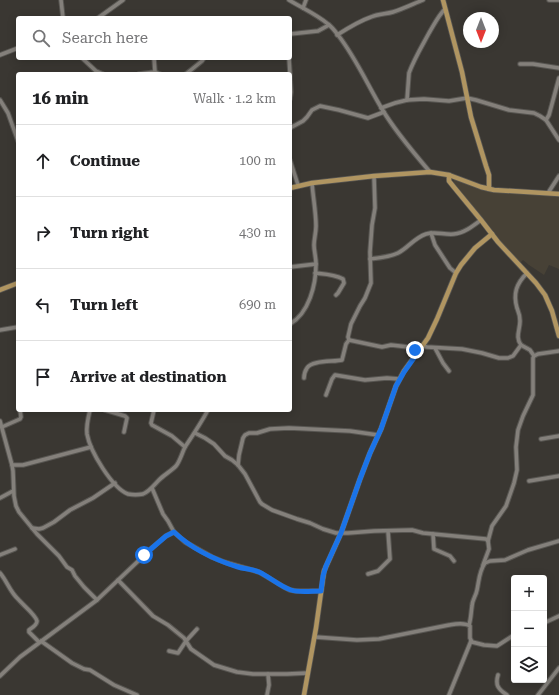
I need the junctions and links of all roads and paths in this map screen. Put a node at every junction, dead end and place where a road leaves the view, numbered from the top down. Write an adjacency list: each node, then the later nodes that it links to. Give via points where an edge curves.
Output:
1 (61, 0): 11 (street)
2 (123, 0): 12 (street)
3 (288, 0): 9 (street)
4 (306, 0): 9 (street)
5 (422, 0): 15 (street, via 398,10 377,14)
6 (443, 0): 10 (main road)
7 (549, 0): 8 (street)
8 (559, 0)
9 (303, 8): 13 (street)
10 (445, 9): 29 (main road); 31 (street, via 410,69)
11 (64, 16)
12 (101, 16)
13 (329, 25): 14 (street, via 318,31); 15 (street)
14 (292, 34)
15 (337, 35): 32 (street, via 359,66)
16 (16, 49): 17 (street)
17 (0, 55)
18 (84, 60): 24 (street)
19 (154, 60): 25 (street)
20 (203, 60): 26 (street)
21 (289, 60): 27 (street)
22 (520, 64): 23 (street)
23 (559, 68)
24 (98, 72)
25 (155, 72)
26 (188, 72)
27 (290, 72)
28 (559, 78): 34 (street)
29 (467, 98): 31 (street, via 449,101); 34 (street, via 534,114); 46 (main road, via 489,176)
30 (0, 100): 36 (street)
31 (407, 100): 32 (street)
32 (381, 108): 33 (street)
33 (384, 112): 35 (street, via 368,118 320,106); 39 (street)
34 (546, 120): 37 (street)
35 (292, 127)
36 (16, 136)
37 (559, 140)
38 (292, 166): 44 (street)
39 (430, 172): 40 (main road); 41 (main road)
40 (374, 176): 43 (main road); 52 (street, via 375,208)
41 (451, 176): 46 (main road); 49 (main road, via 452,185)
42 (559, 176): 47 (street)
43 (312, 183): 44 (main road); 53 (street)
44 (298, 185): 45 (main road)
45 (292, 187)
46 (489, 189): 47 (main road)
47 (548, 193): 48 (main road)
48 (559, 194)
49 (481, 220): 50 (street, via 456,233); 51 (main road)
50 (431, 233): 52 (street, via 414,239 397,253); 56 (street, via 435,245)
51 (492, 234): 56 (main road, via 475,248); 57 (main road)
52 (370, 259): 65 (street, via 371,283 351,324)
53 (316, 264): 54 (street); 55 (street)
54 (292, 268)
55 (315, 273): 60 (street, via 330,274 343,279 344,283); 61 (street, via 311,296 300,315)
56 (456, 273): 67 (main road, via 435,324)
57 (527, 273): 64 (main road, via 545,295); 66 (street, via 518,283 515,295 520,316 517,339)
58 (16, 284): 59 (main road)
59 (0, 290)
60 (336, 295)
61 (292, 323)
62 (16, 327): 63 (street)
63 (0, 330)
64 (559, 336)
65 (349, 340): 70 (street, via 382,346 408,347); 73 (street, via 342,360 310,365)
66 (520, 345): 68 (street, via 515,355 502,358 462,349); 71 (street, via 530,350)
67 (422, 346): 68 (street); 70 (main road)
68 (435, 348): 72 (street)
69 (559, 351): 71 (street)
70 (418, 352): 74 (main road)
71 (534, 356): 103 (street, via 533,395 518,430 517,470 514,483 506,506 492,526)
72 (449, 371)
73 (304, 378)
74 (399, 379): 75 (street, via 365,380 335,375); 85 (main road)
75 (326, 395)
76 (20, 412): 82 (street, via 20,419)
77 (90, 412): 88 (street, via 87,435)
78 (112, 412): 83 (street, via 126,416)
79 (154, 412): 89 (street, via 152,425)
80 (207, 412): 84 (street)
81 (0, 421): 82 (street)
82 (1, 429): 90 (street)
83 (124, 432)
84 (195, 433): 89 (street); 91 (street, via 214,444)
85 (378, 435): 91 (street, via 284,428 249,433 243,438); 101 (main road)
86 (559, 436): 87 (street)
87 (541, 439)
88 (91, 447): 90 (street, via 23,465); 94 (street)
89 (185, 447): 95 (street, via 176,465)
90 (12, 465): 96 (street)
91 (238, 465): 101 (street, via 262,504 272,510)
92 (559, 476): 93 (street)
93 (529, 481)
94 (115, 484): 95 (street, via 132,495 140,495); 98 (street, via 48,525)
95 (152, 488): 100 (street)
96 (13, 491): 97 (street); 98 (street, via 19,512)
97 (0, 498)
98 (35, 528): 115 (street, via 37,534)
99 (388, 531): 101 (street); 102 (street, via 412,530); 112 (street, via 390,560 378,571)
100 (174, 532): 113 (street, via 166,536); 114 (street, via 185,542 212,557 259,572 290,590)
101 (341, 533): 114 (main road, via 324,571)
102 (433, 534): 103 (street); 108 (street, via 434,549 450,556)
103 (488, 541): 107 (street)
104 (559, 541): 109 (street, via 505,560)
105 (15, 549): 106 (street)
106 (0, 555)
107 (486, 558): 109 (street); 110 (street)
108 (454, 561)
109 (493, 561): 110 (street)
110 (484, 565): 118 (street, via 472,604)
111 (0, 573): 124 (street, via 14,595 36,619 35,625 28,631)
112 (368, 574)
113 (118, 580): 115 (street); 122 (street, via 149,612)
114 (321, 591): 120 (main road)
115 (97, 600): 124 (street)
116 (559, 616): 117 (street)
117 (547, 622)
118 (469, 624): 120 (street, via 460,623 368,640); 123 (street)
119 (197, 629): 122 (street)
120 (315, 637): 127 (main road)
121 (511, 637): 123 (street, via 497,646)
122 (186, 641): 125 (street, via 178,653); 128 (street, via 190,649 214,665 237,672)
123 (471, 641): 134 (street)
124 (40, 642): 130 (street); 131 (street, via 72,663)
125 (169, 651)
126 (559, 668): 136 (street)
127 (308, 673): 128 (street); 133 (main road)
128 (268, 674): 132 (street)
129 (498, 675): 135 (street, via 496,681)
130 (0, 676)
131 (137, 695)
132 (267, 695)
133 (304, 695)
134 (449, 695)
135 (507, 695)
136 (538, 695)

